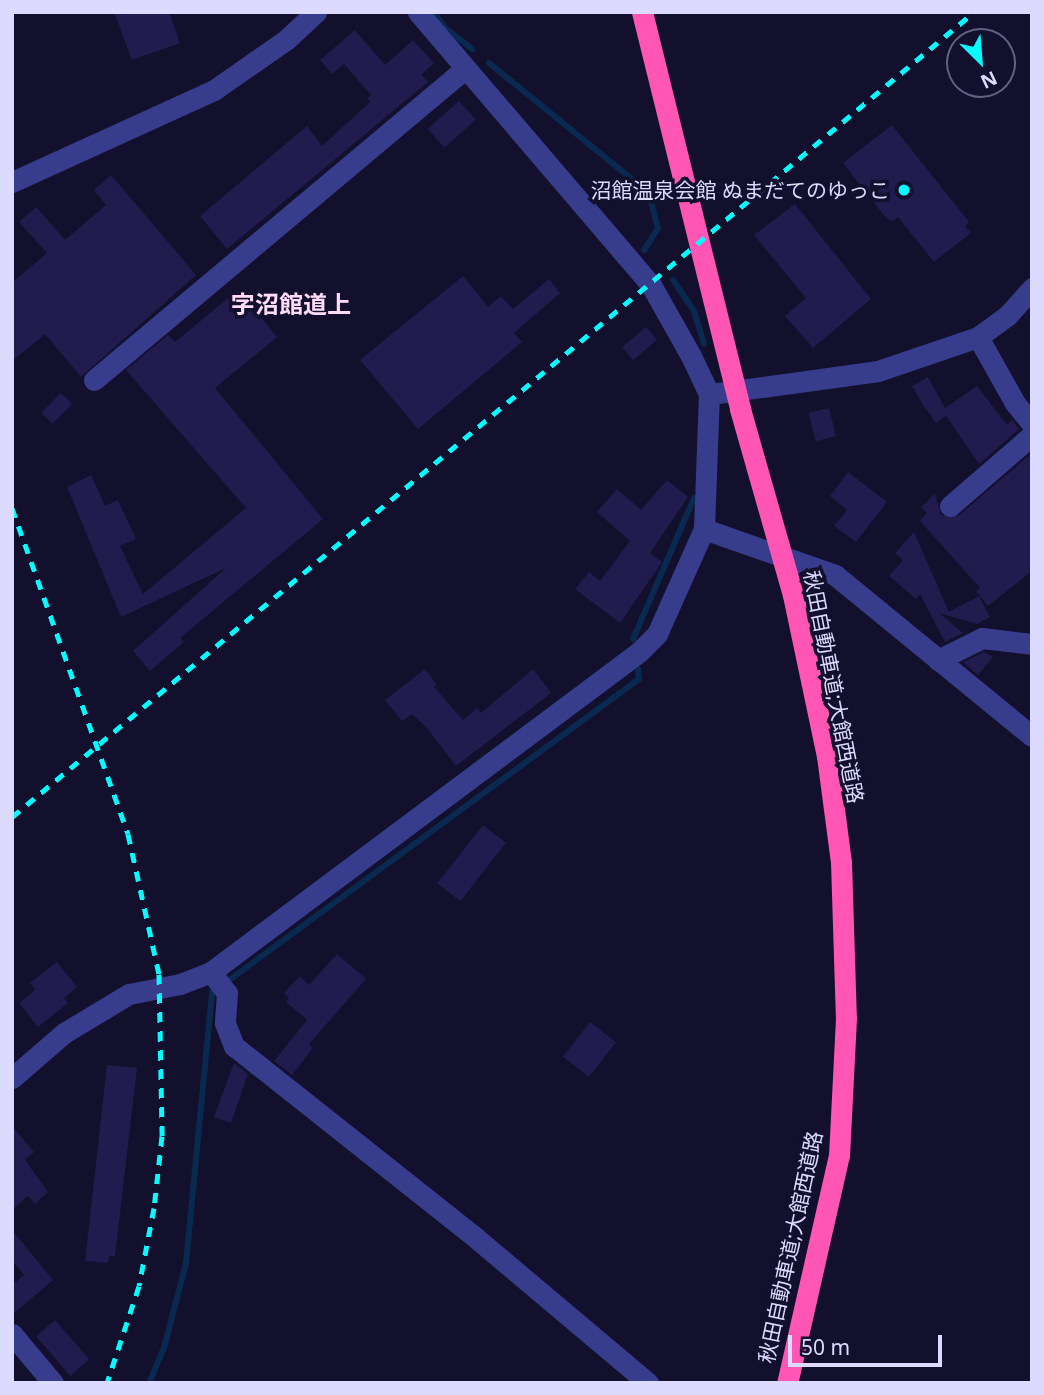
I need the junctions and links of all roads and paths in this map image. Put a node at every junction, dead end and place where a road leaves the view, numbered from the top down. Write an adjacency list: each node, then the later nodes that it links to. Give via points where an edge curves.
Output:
1 (316, 12): 5 (street, via 288,39 214,90)
2 (418, 12): 4 (street)
3 (642, 12): 22 (highway, 秋田自動車道;大館西道路, via 740,410 793,595 819,713 841,862 846,1018 839,1155)
4 (464, 69): 8 (street); 9 (street, via 651,285)
5 (12, 182)
6 (1032, 288): 7 (street, via 1007,316)
7 (978, 337): 9 (street, via 878,371); 10 (street)
8 (94, 380)
9 (709, 394): 13 (street)
10 (1032, 424)
11 (1032, 435): 12 (street)
12 (950, 506)
13 (704, 529): 15 (street, via 835,575); 17 (street, via 657,634 639,652)
14 (1032, 644): 15 (street, via 982,638)
15 (939, 660): 16 (street)
16 (1032, 736)
17 (211, 972): 18 (street, via 180,984 129,993 64,1033); 21 (street, via 227,993 225,1023 234,1046 476,1238)
18 (12, 1078)
19 (12, 1334): 20 (street)
20 (53, 1383)
21 (648, 1383)
22 (787, 1383)

